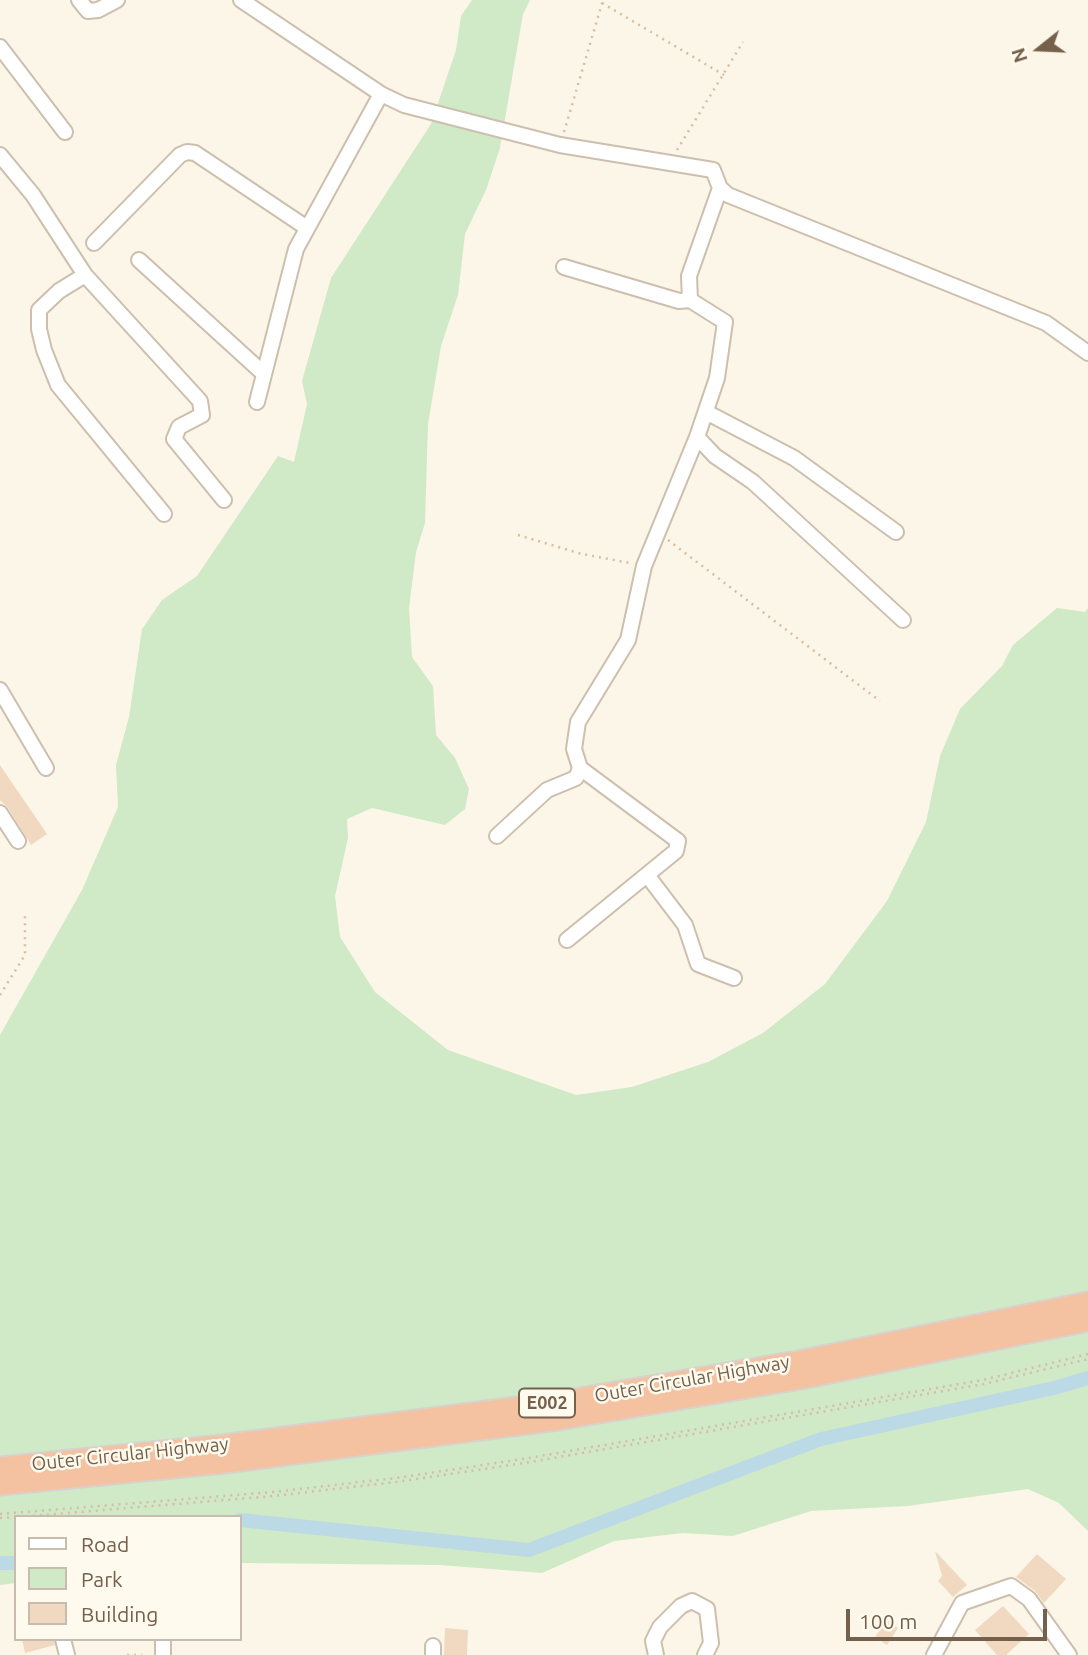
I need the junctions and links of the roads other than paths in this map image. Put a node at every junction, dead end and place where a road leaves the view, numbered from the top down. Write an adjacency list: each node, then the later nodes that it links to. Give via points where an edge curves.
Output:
1 (79, 0): 2 (street, via 88,10 98,10)
2 (117, 0)
3 (241, 0): 5 (street)
4 (0, 47): 6 (street)
5 (381, 94): 8 (street, via 404,105 560,145 713,170); 9 (street)
6 (65, 132)
7 (0, 155): 13 (street, via 33,195)
8 (720, 188): 14 (street, via 689,276); 15 (street, via 1046,323)
9 (307, 228): 10 (street, via 187,152); 16 (street, via 296,248)
10 (94, 243)
11 (139, 260): 16 (street)
12 (564, 268): 14 (street, via 679,301)
13 (85, 275): 20 (street, via 200,401 202,415 179,427 174,439); 21 (street, via 39,310 44,349 58,385)
14 (690, 300): 18 (street, via 725,321 717,378)
15 (1088, 353)
16 (264, 374): 17 (street)
17 (257, 402)
18 (706, 412): 19 (street); 22 (street, via 794,458)
19 (697, 437): 23 (street, via 715,456 753,481); 26 (street, via 644,566 628,640 578,722 574,749)
20 (224, 500)
21 (164, 514)
22 (896, 532)
23 (903, 620)
24 (0, 690): 25 (street)
25 (46, 768)
26 (580, 768): 28 (street, via 576,778 547,790); 30 (street, via 678,841 676,851)
27 (0, 813): 29 (street)
28 (497, 836)
29 (18, 841)
30 (647, 875): 31 (street); 32 (street, via 685,925 698,964)
31 (567, 940)
32 (734, 978)
33 (1088, 1302): 35 (highway, Outer Circular Highway / E002, via 798,1361 556,1402 222,1445)
34 (1088, 1321): 36 (highway, Outer Circular Highway / E002, via 558,1420 225,1463)
35 (0, 1467)
36 (0, 1485)
37 (656, 1655): 38 (street, via 653,1641 660,1628 692,1601 707,1609 711,1643)
38 (705, 1655)
39 (934, 1655): 40 (street, via 962,1603 1010,1586 1029,1599)
40 (1069, 1655)

